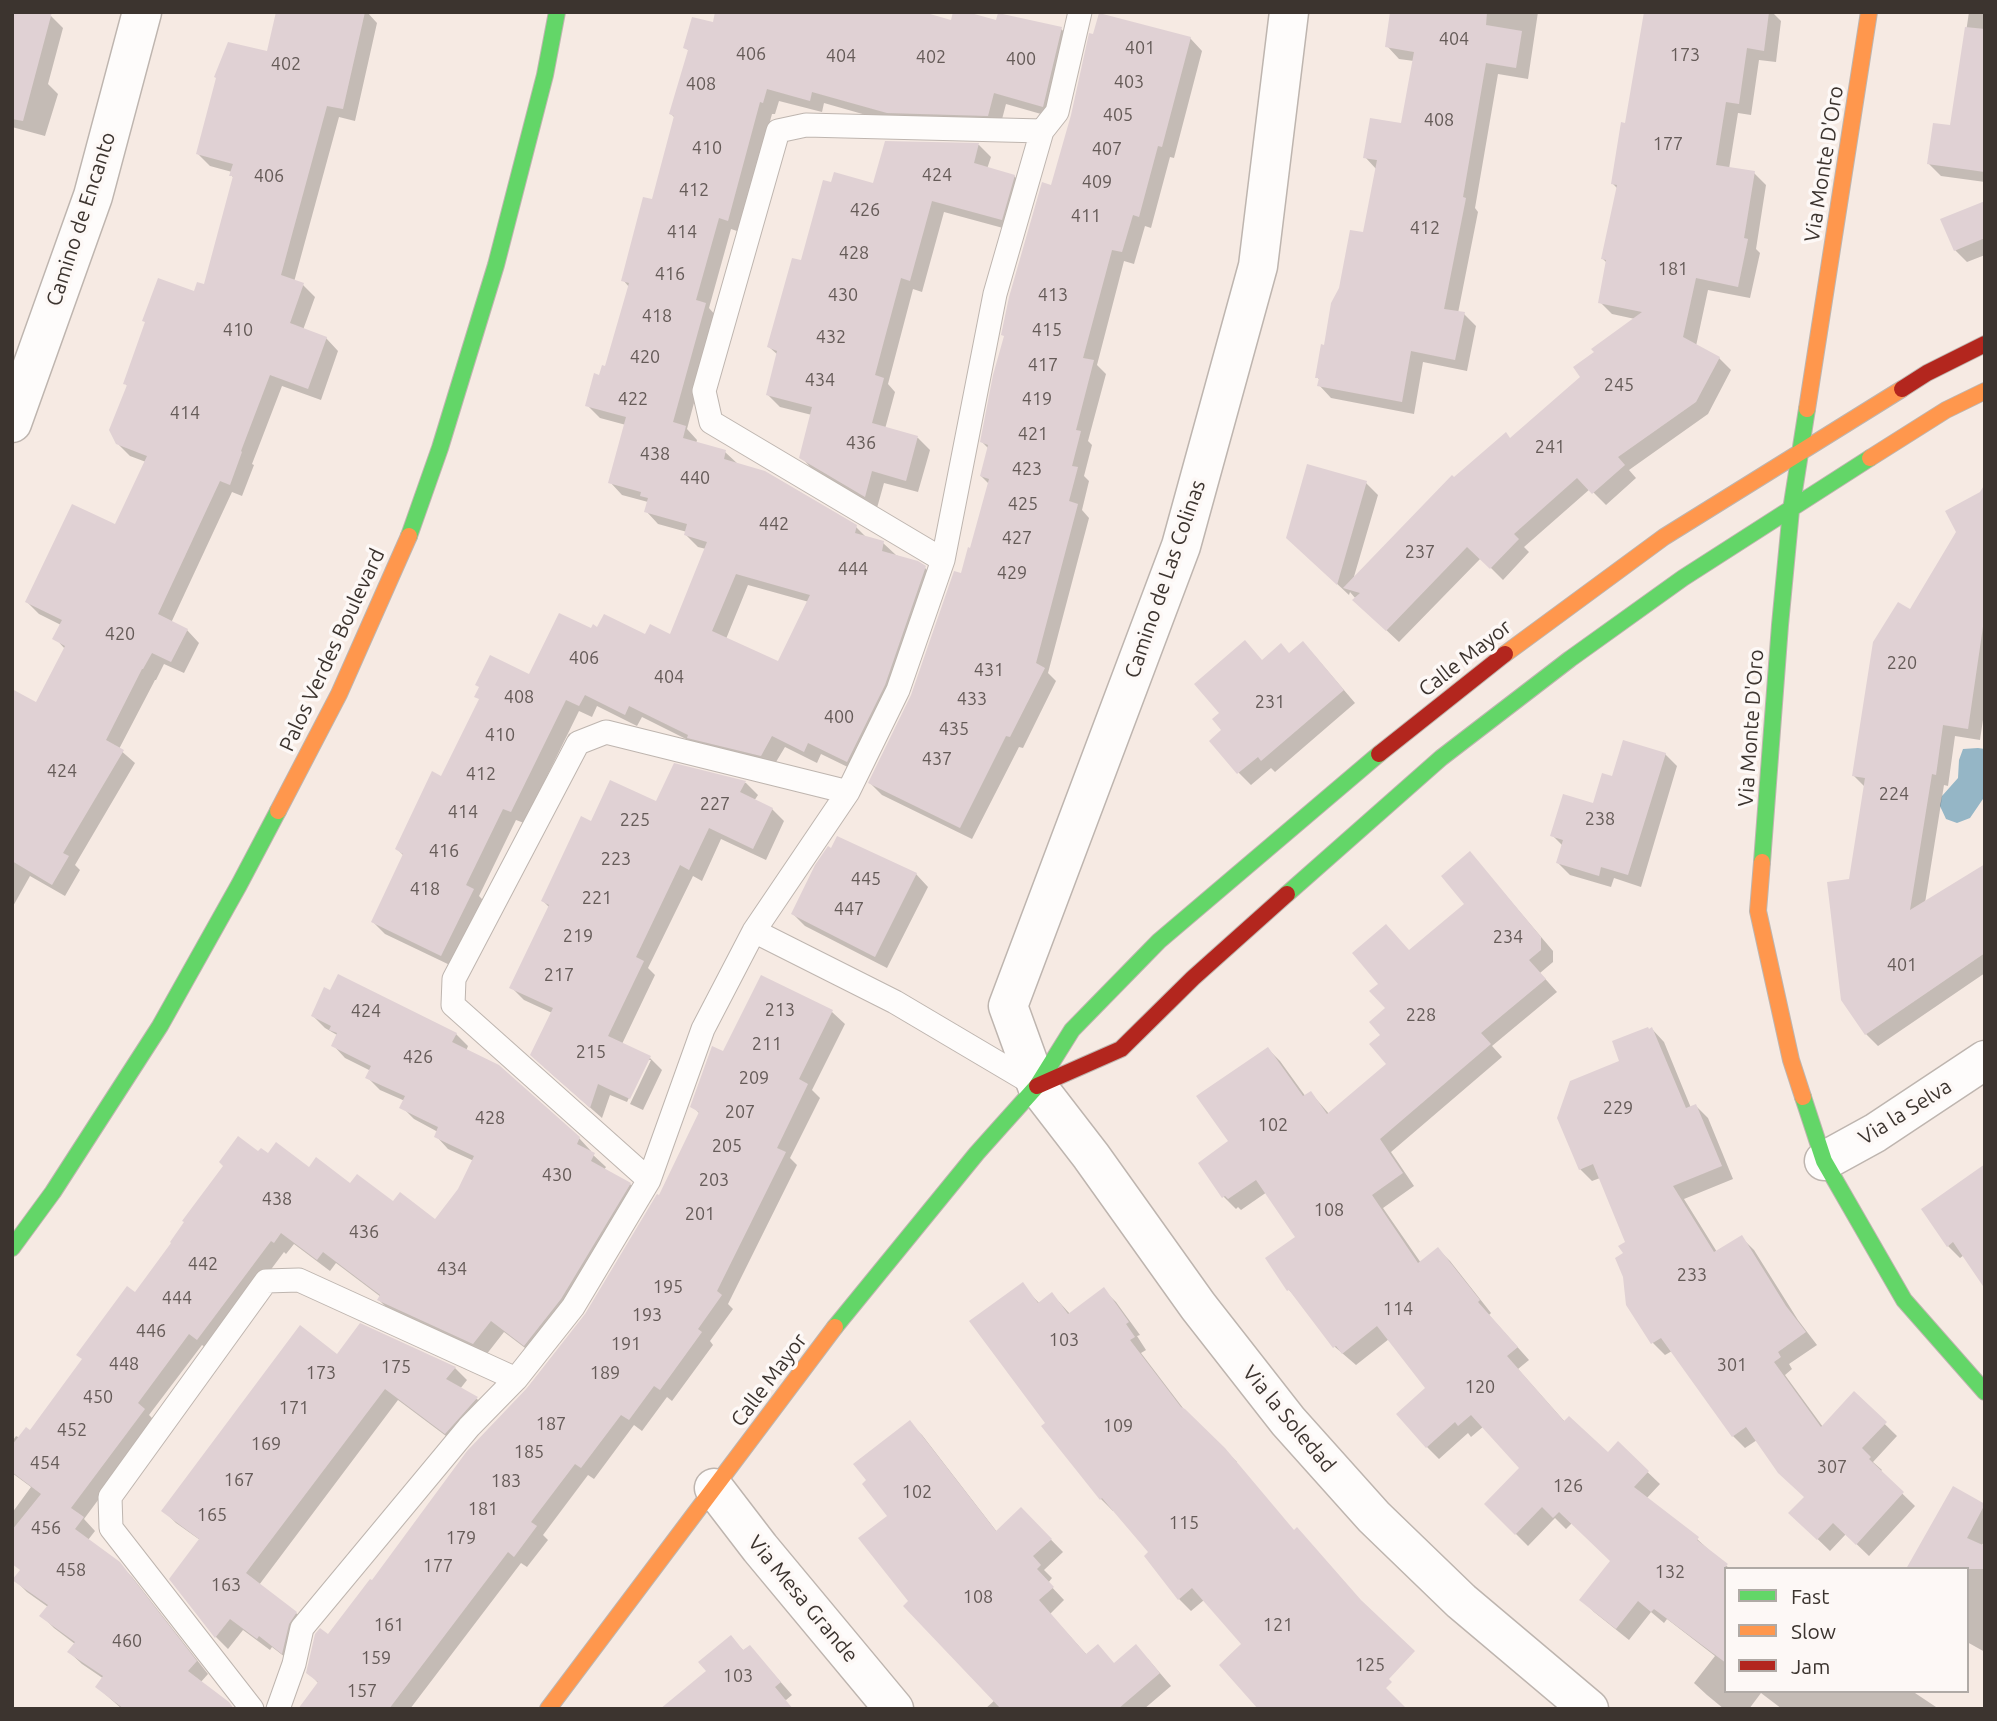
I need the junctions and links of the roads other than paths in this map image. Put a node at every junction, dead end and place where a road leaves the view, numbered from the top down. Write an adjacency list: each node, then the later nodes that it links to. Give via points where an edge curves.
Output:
1 (142, 12): 9 (street, Camino de Encanto, via 93,196)
2 (557, 12): 19 (street, Palos Verdes Boulevard, via 496,265 411,532 339,694 239,885 160,1026)
3 (1080, 12): 6 (lane, via 1057,112)
4 (1289, 12): 16 (street, Camino de Las Colinas, via 1258,266 1181,546 1008,1006)
5 (1869, 12): 10 (street, Via Monte D'Oro)
6 (1042, 131): 12 (lane, via 995,294); 12 (lane, via 806,125 778,131 704,391 712,422)
7 (1985, 344): 10 (street, Calle Mayor, via 1927,373)
8 (1985, 391): 11 (street, Calle Mayor, via 1946,410)
9 (12, 423)
10 (1800, 453): 11 (street, Via Monte D'Oro); 16 (street, Calle Mayor, via 1664,537 1412,726 1159,941 1072,1030)
11 (1791, 510): 16 (street, Calle Mayor, via 1671,586 1441,758 1193,978 1121,1049); 17 (street, Via Monte D'Oro, via 1758,911 1791,1060)
12 (943, 560): 13 (lane, via 898,690)
13 (848, 792): 14 (lane); 18 (lane, via 606,732 578,743 454,979 453,1005)
14 (754, 931): 16 (lane, via 895,1002); 18 (lane, via 703,1029)
15 (1985, 1060): 17 (street, Via la Selva)
16 (1037, 1086): 22 (street, Calle Mayor, via 909,1235); 27 (street, Via la Soledad, via 1288,1421 1374,1517 1461,1601)
17 (1824, 1161): 21 (street, Via Monte D'Oro, via 1904,1300)
18 (649, 1180): 20 (lane, via 573,1307)
19 (12, 1248)
20 (516, 1379): 23 (lane, via 299,1280 266,1281 110,1497 111,1528); 24 (lane, via 469,1427 302,1628)
21 (1985, 1392)
22 (714, 1488): 25 (street, Calle Mayor); 26 (street, Via Mesa Grande)
23 (252, 1709)
24 (278, 1709)
25 (548, 1709)
26 (894, 1709)
27 (1589, 1709)

